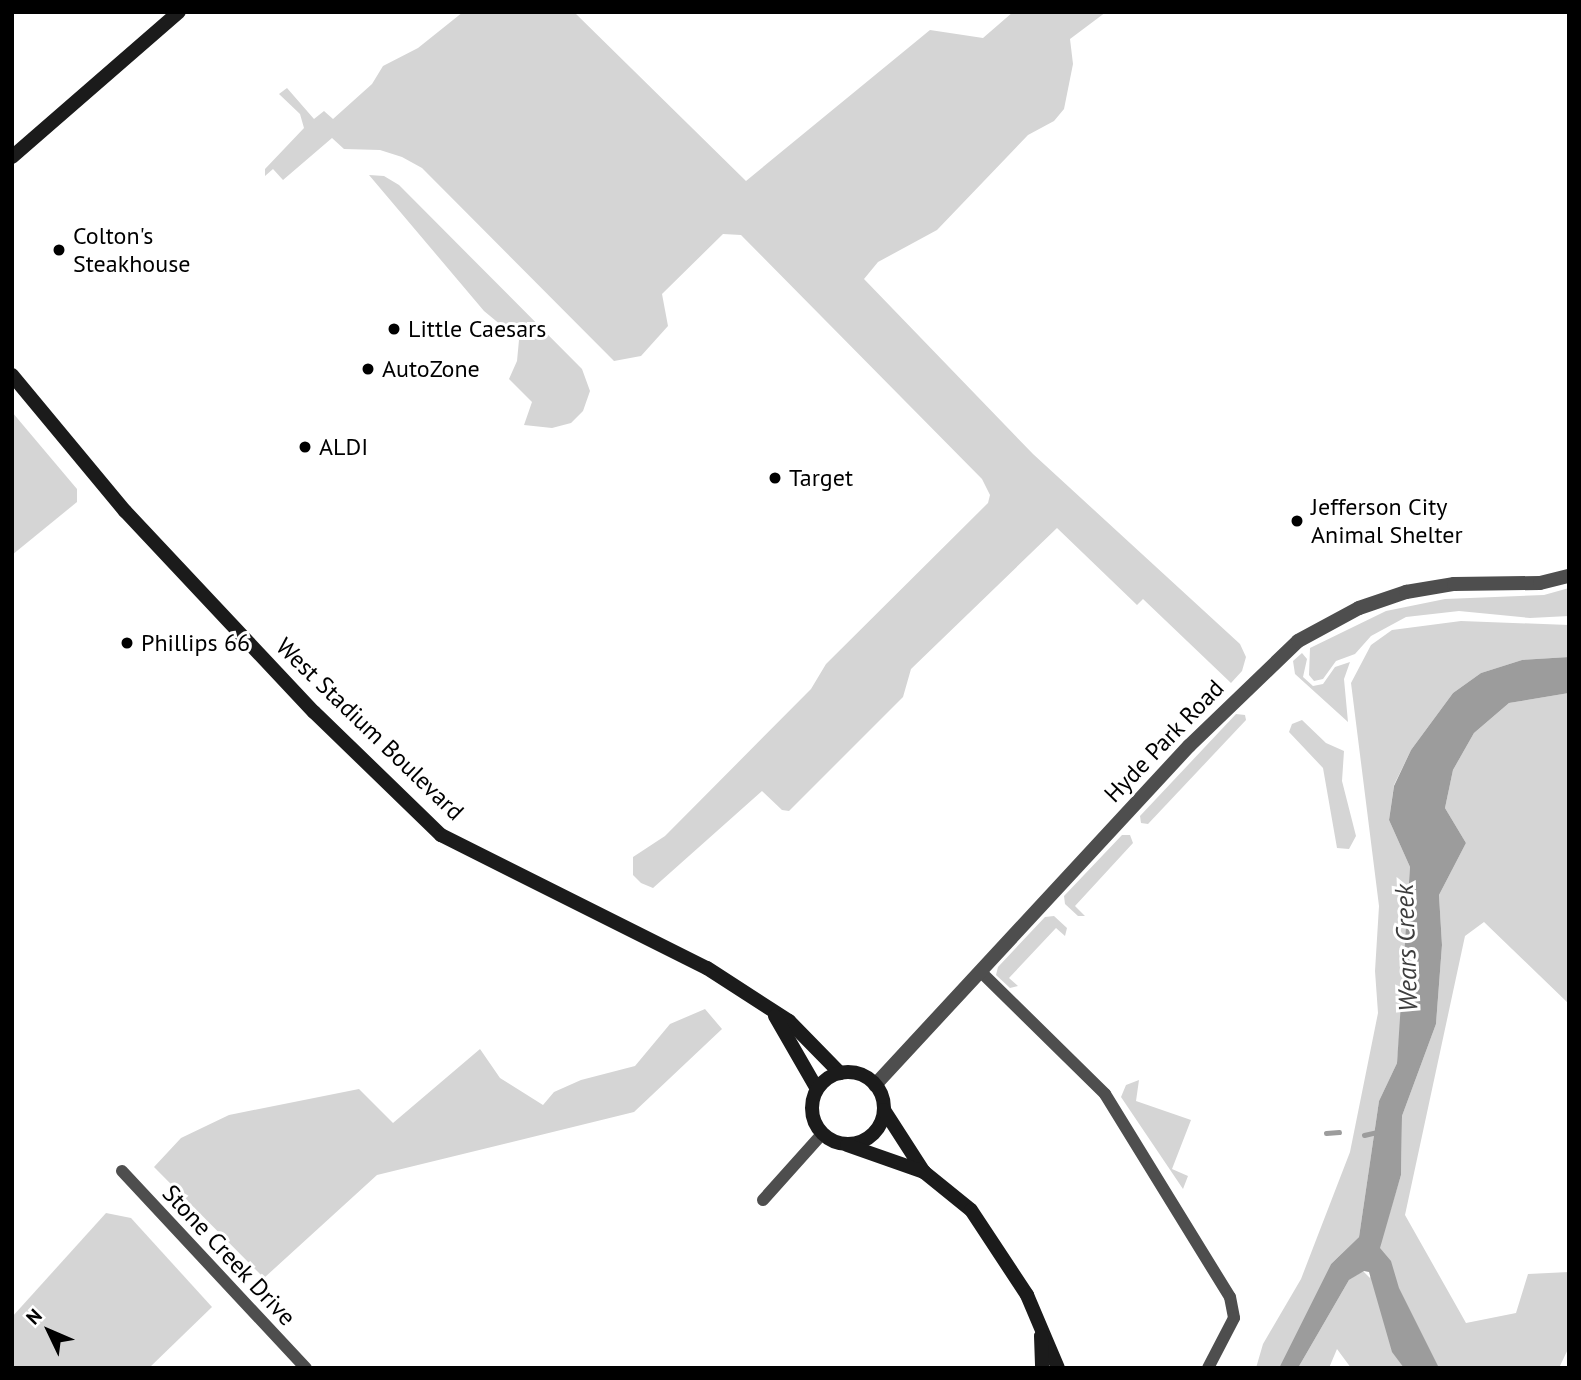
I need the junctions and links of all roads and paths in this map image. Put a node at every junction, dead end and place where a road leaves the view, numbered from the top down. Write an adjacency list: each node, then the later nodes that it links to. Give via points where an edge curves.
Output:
1 (179, 12): 2 (main road)
2 (12, 156)
3 (12, 375): 6 (main road, West Stadium Boulevard, via 134,521 314,712 441,835 707,968)
4 (1569, 576): 5 (street, Hyde Park Road, via 1539,583 1454,584 1406,592 1359,608 1298,642 1189,746)
5 (981, 972): 8 (street, Hyde Park Road); 21 (street, via 1105,1094 1230,1297 1234,1318)
6 (775, 1016): 7 (main road, West Stadium Boulevard, via 789,1021); 9 (main road, West Stadium Boulevard)
7 (840, 1073): 8 (main road, via 853,1072); 9 (main road)
8 (875, 1085): 10 (main road)
9 (817, 1089): 11 (main road, via 811,1104)
10 (884, 1110): 12 (main road, via 873,1134); 14 (main road)
11 (822, 1134): 12 (main road); 15 (street)
12 (847, 1144): 14 (main road)
13 (122, 1171): 17 (street, Stone Creek Drive)
14 (924, 1172): 16 (main road, via 971,1210 1027,1295)
15 (763, 1200)
16 (1041, 1331): 18 (main road); 19 (main road); 20 (main road)
17 (306, 1368)
18 (1042, 1368)
19 (1049, 1368)
20 (1058, 1368)
21 (1208, 1368)

